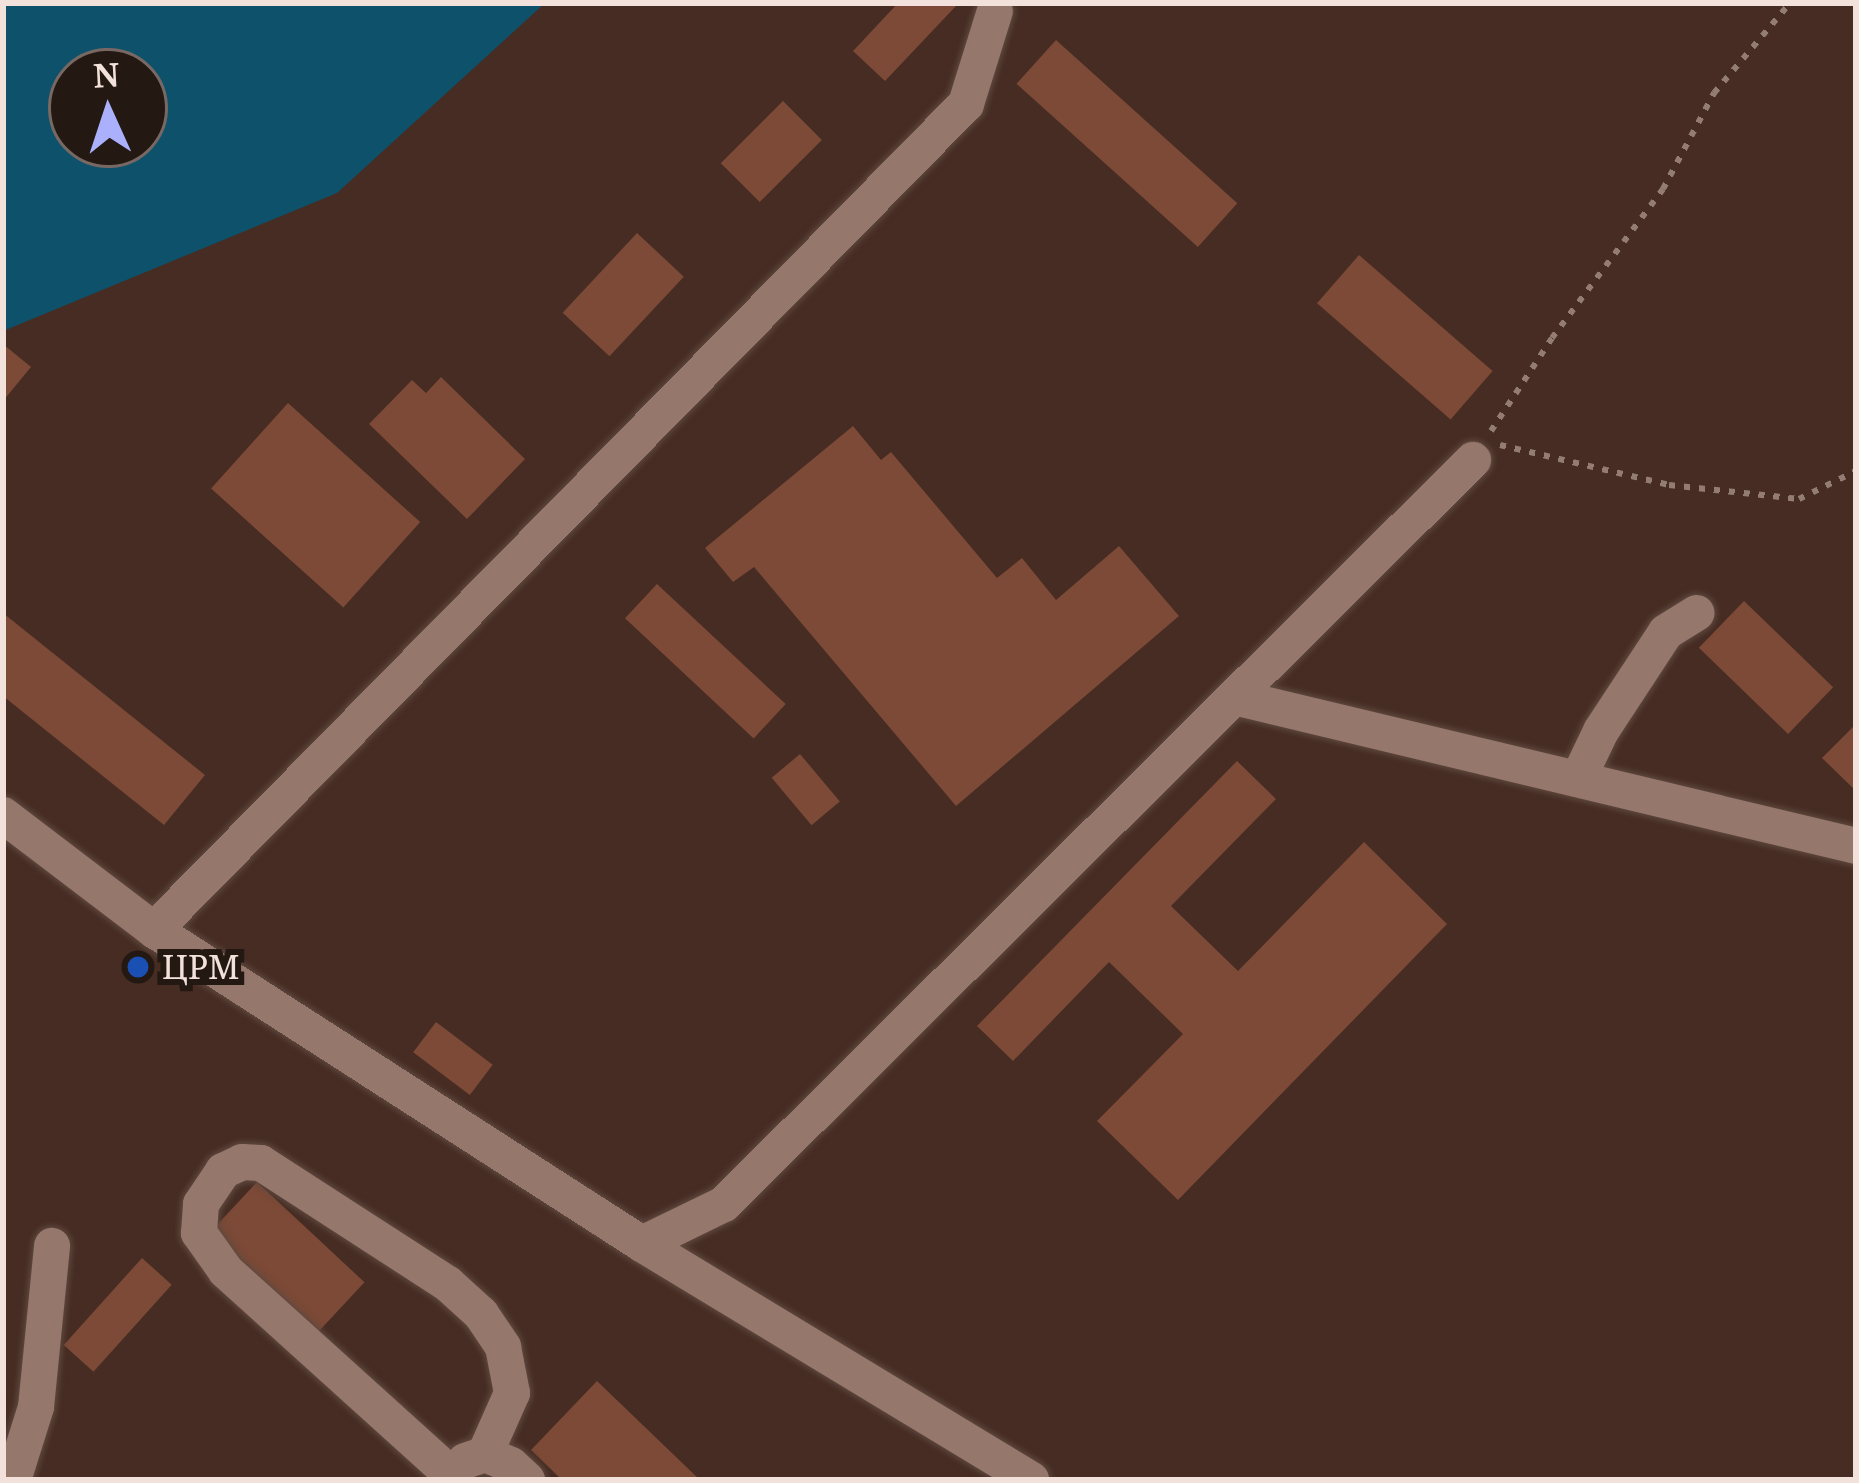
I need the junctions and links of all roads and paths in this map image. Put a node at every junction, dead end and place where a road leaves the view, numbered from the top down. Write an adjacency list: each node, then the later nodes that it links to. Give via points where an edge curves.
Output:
1 (1790, 3): 4 (path, via 1714,93 1663,189 1485,441 1669,485 1799,499)
2 (995, 11): 10 (street, via 966,104)
3 (1473, 460): 6 (street)
4 (1856, 470)
5 (1697, 613): 7 (street, via 1666,632)
6 (1234, 697): 7 (street); 11 (street, via 724,1204)
7 (1578, 779): 9 (street)
8 (3, 815): 10 (street)
9 (1856, 845)
10 (154, 930): 11 (street)
11 (642, 1244): 17 (street)
12 (52, 1246): 15 (street, via 36,1407)
13 (485, 1454): 14 (street); 14 (street, via 512,1394 503,1347 482,1314 261,1163 223,1171 201,1204 199,1232 226,1270); 16 (street)
14 (438, 1474)
15 (13, 1480)
16 (527, 1480)
17 (1030, 1480)

